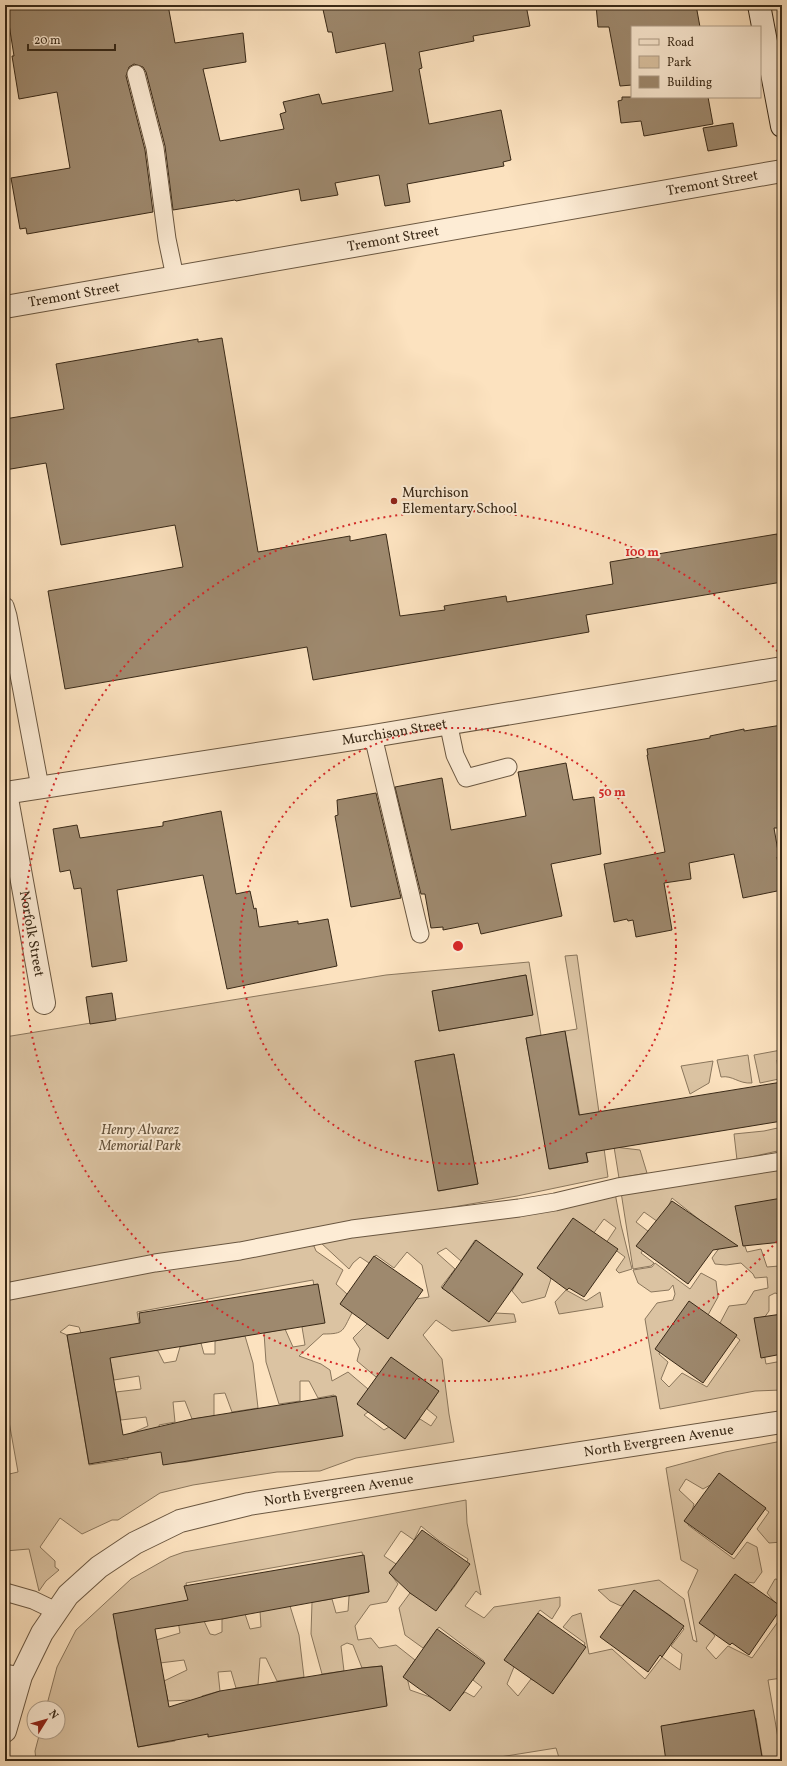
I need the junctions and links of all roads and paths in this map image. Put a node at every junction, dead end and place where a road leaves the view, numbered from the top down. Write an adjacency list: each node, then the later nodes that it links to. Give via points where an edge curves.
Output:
1 (759, 5): 3 (street)
2 (136, 74): 5 (lane, via 155,148 166,239)
3 (782, 126)
4 (782, 171): 5 (street, Tremont Street)
5 (176, 277): 6 (street, Tremont Street)
6 (5, 307)
7 (5, 606): 12 (lane)
8 (782, 668): 9 (street, Murchison Street)
9 (448, 722): 10 (street, Murchison Street); 11 (lane, via 455,755 466,778)
10 (373, 736): 12 (street, Murchison Street); 14 (lane)
11 (508, 767)
12 (40, 786): 13 (street, Murchison Street)
13 (6, 793): 15 (street, Norfolk Street)
14 (420, 934)
15 (44, 1003)
16 (782, 1161): 17 (lane, via 618,1187 519,1208 352,1229)
17 (5, 1292)
18 (782, 1422): 20 (street, North Evergreen Avenue, via 249,1504 180,1521 135,1543 99,1567 68,1595)
19 (5, 1592): 20 (lane, via 33,1600)
20 (56, 1612): 21 (street, North Evergreen Avenue)
21 (13, 1674): 22 (street, North Evergreen Avenue)
22 (5, 1731)

